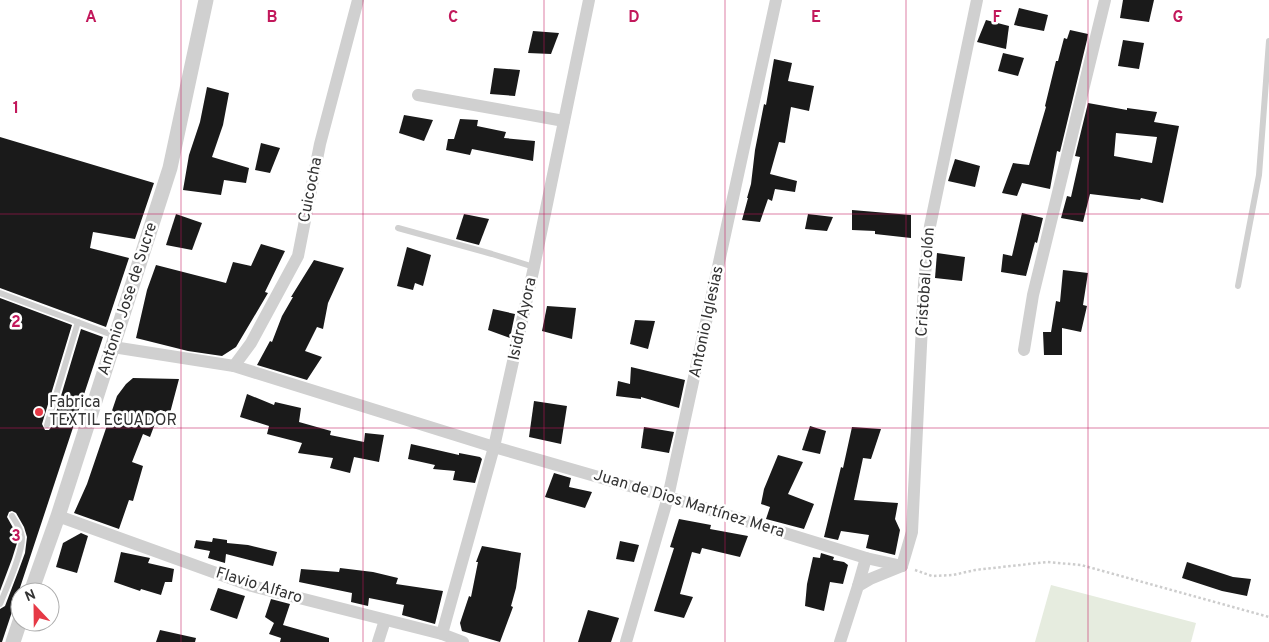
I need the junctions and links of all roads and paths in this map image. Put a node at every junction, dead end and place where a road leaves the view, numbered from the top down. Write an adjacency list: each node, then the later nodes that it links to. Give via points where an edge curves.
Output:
1 (206, 0): 15 (street, Antonio Jose de Sucre, via 170,168)
2 (358, 0): 17 (street, Cuicocha, via 320,144 298,256 251,343)
3 (589, 0): 9 (street, Isidro Ayora)
4 (776, 0): 20 (street, Antonio Iglesias)
5 (977, 0): 24 (street, Cristobal Colón, via 930,226 924,284 912,532)
6 (1105, 0): 16 (street, via 1033,295)
7 (1269, 41): 12 (lane, via 1259,175)
8 (418, 95): 9 (street)
9 (564, 121): 11 (street, Isidro Ayora)
10 (398, 228): 11 (lane)
11 (534, 267): 19 (street, Isidro Ayora)
12 (1238, 286)
13 (0, 293): 14 (lane)
14 (78, 322): 15 (lane); 18 (lane)
15 (115, 342): 17 (street, Juan de Dios Martínez Mera); 22 (street, Antonio Jose de Sucre)
16 (1024, 350)
17 (234, 366): 19 (street, Juan de Dios Martínez Mera)
18 (47, 425)
19 (494, 448): 20 (street, Juan de Dios Martínez Mera); 30 (street, Isidro Ayora)
20 (668, 497): 23 (street, Juan de Dios Martínez Mera); 33 (street, Antonio Iglesias)
21 (12, 516): 27 (lane, via 22,538)
22 (58, 516): 25 (street, Antonio Jose de Sucre); 29 (street, Flavio Alfaro, via 252,586)
23 (866, 558): 24 (street, Juan de Dios Martínez Mera); 26 (street)
24 (902, 566): 26 (street); 28 (path, via 932,576 1047,562 1081,565)
25 (35, 582)
26 (858, 586): 34 (street)
27 (0, 604)
28 (1269, 617)
29 (385, 620): 30 (street, Flavio Alfaro); 31 (street)
30 (433, 636): 32 (street, Flavio Alfaro)
31 (378, 642)
32 (463, 642)
33 (626, 642)
34 (840, 642)

